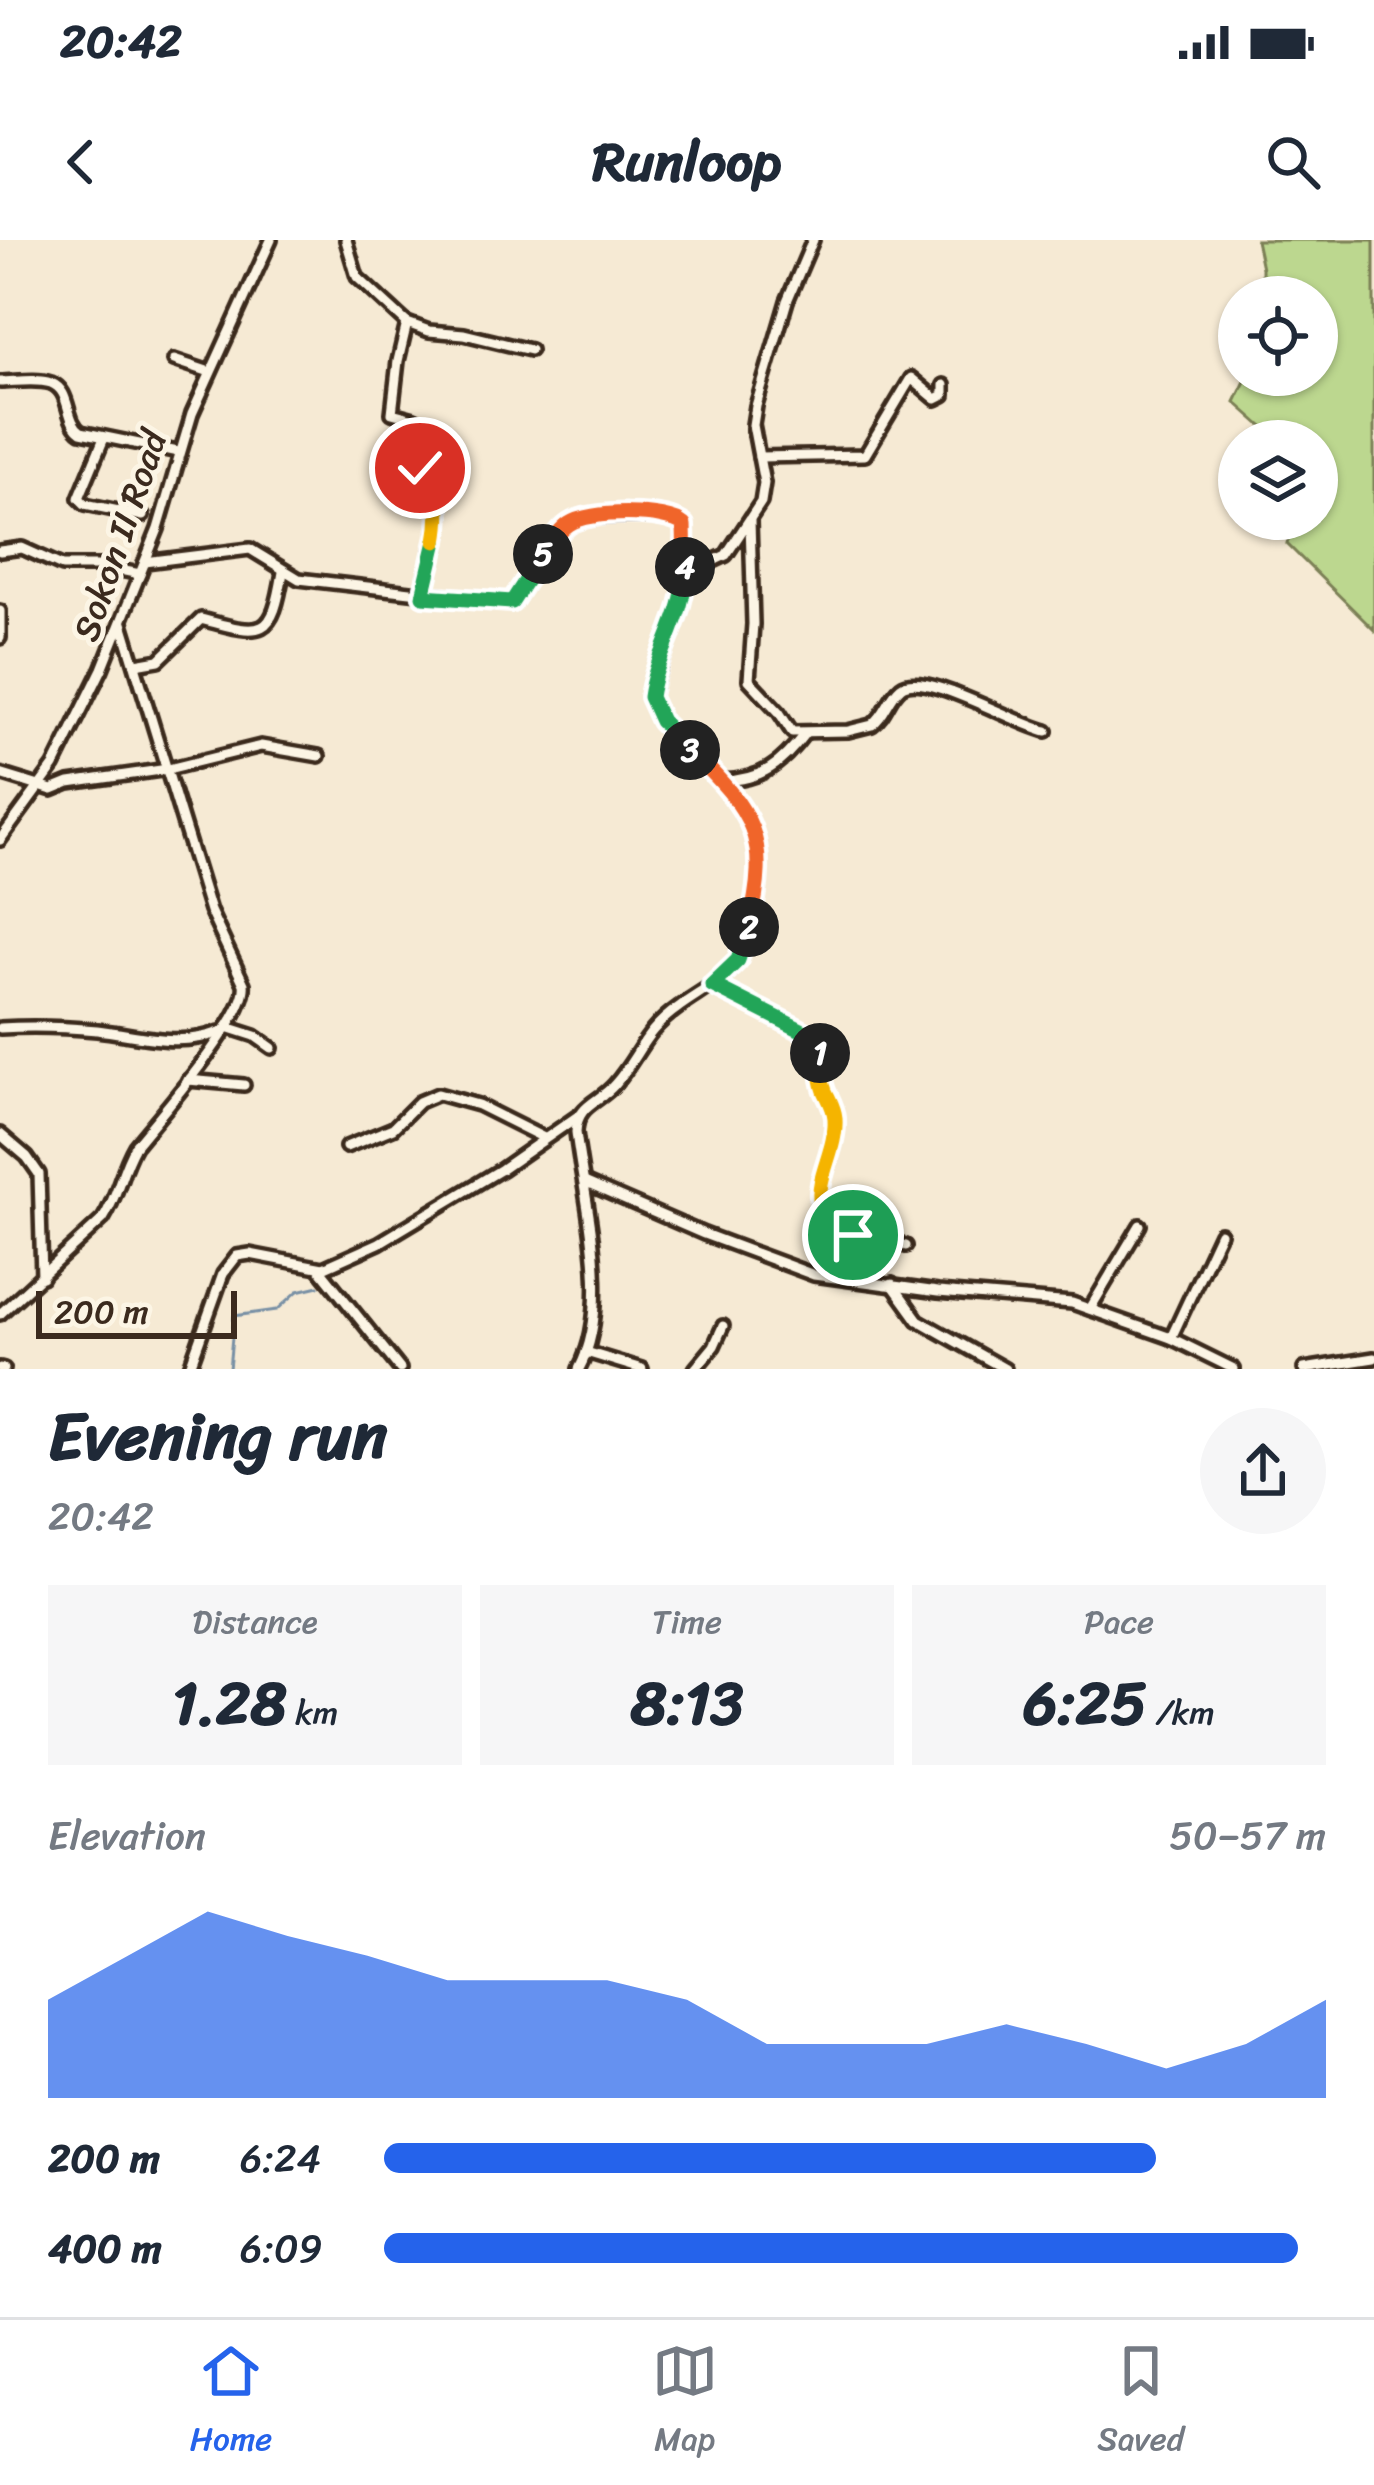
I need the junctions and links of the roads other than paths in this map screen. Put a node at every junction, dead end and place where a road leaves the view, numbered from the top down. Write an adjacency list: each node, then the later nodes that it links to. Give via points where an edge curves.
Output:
1 (272, 240): 7 (street, Sokon II Road)
2 (346, 240): 4 (street, via 357,277)
3 (813, 240): 12 (street, via 756,406)
4 (407, 323): 5 (street); 20 (street, via 392,409 414,419 417,461 433,481 440,516)
5 (530, 350)
6 (174, 360): 7 (street)
7 (210, 372): 11 (street, Sokon II Road)
8 (0, 382): 10 (street, via 51,383 63,392 75,428)
9 (944, 385): 12 (street, via 936,399 910,378 865,455)
10 (104, 438): 11 (street); 13 (street, via 80,502)
11 (178, 452): 16 (street, Sokon II Road)
12 (759, 458): 14 (street, via 763,497)
13 (143, 516)
14 (749, 521): 19 (street, via 726,555 694,569); 26 (street, via 749,680 792,732)
15 (0, 551): 18 (street, via 22,548 62,566)
16 (146, 562): 17 (street, via 250,549); 18 (street, Sokon II Road)
17 (283, 572): 20 (street); 24 (street, via 267,625 247,630 201,620 159,660)
18 (140, 574): 22 (street, Sokon II Road)
19 (686, 582): 20 (street, via 682,521 599,515 563,529 512,602); 30 (street, via 650,697 661,721)
20 (423, 596)
21 (0, 611): 23 (street)
22 (122, 623): 24 (street); 31 (street, Sokon II Road)
23 (0, 638)
24 (136, 664): 28 (street)
25 (1047, 731): 26 (street, via 915,682 900,688 876,724)
26 (805, 733): 30 (street, via 767,772)
27 (319, 756): 28 (street, via 261,746)
28 (168, 769): 31 (street); 35 (street, via 210,911 245,990)
29 (2, 778): 31 (street)
30 (722, 781): 33 (street, via 748,819 760,859 743,950)
31 (38, 788): 32 (street, Sokon II Road)
32 (0, 840)
33 (712, 985): 39 (street, via 658,1023 614,1085); 46 (street, via 818,1040 835,1117 820,1202 839,1229)
34 (0, 1028): 35 (street, via 166,1040)
35 (226, 1029): 36 (street); 37 (street)
36 (272, 1048)
37 (188, 1081): 38 (street); 49 (street, via 135,1145 103,1219)
38 (244, 1085)
39 (578, 1116): 41 (street); 43 (street)
40 (0, 1133): 49 (street, via 39,1174)
41 (544, 1138): 42 (street, via 438,1094 393,1128); 48 (street, via 379,1243)
42 (346, 1147)
43 (584, 1182): 50 (street, via 798,1270); 56 (street, via 594,1266)
44 (1140, 1225): 52 (street)
45 (1220, 1233): 55 (street)
46 (866, 1237): 47 (street); 50 (street)
47 (906, 1246)
48 (319, 1268): 58 (street, via 237,1256); 59 (street)
49 (42, 1277): 53 (street)
50 (860, 1279): 51 (street)
51 (892, 1284): 52 (street); 63 (street, via 918,1320)
52 (1090, 1309): 55 (street)
53 (0, 1314)
54 (723, 1326): 62 (street)
55 (1171, 1338): 64 (street)
56 (586, 1352): 60 (street); 61 (street)
57 (1374, 1358): 65 (street)
58 (189, 1369)
59 (400, 1369)
60 (579, 1369)
61 (642, 1369)
62 (694, 1369)
63 (1005, 1369)
64 (1234, 1369)
65 (1304, 1369)

